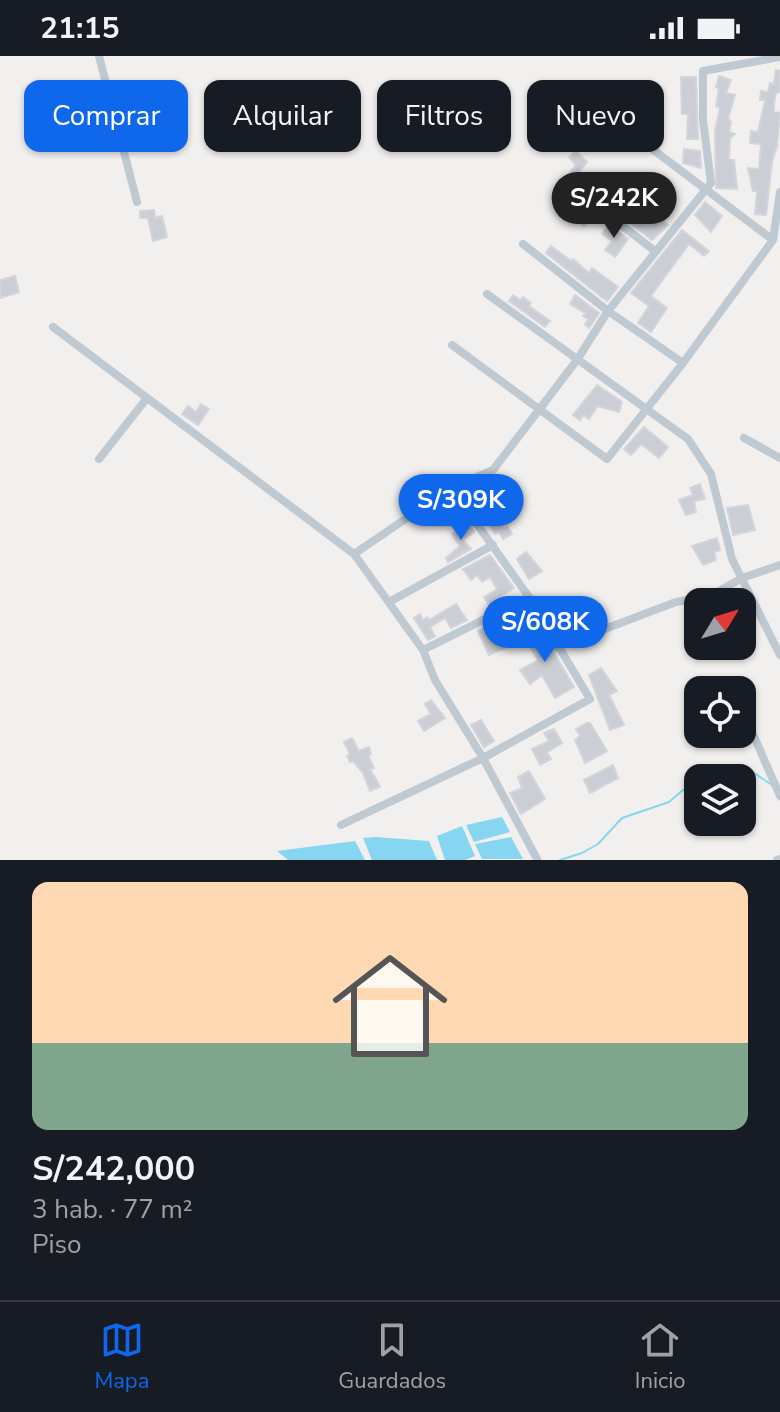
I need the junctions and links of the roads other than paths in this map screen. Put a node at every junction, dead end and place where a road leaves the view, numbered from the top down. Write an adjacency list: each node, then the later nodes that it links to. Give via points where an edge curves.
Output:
1 (99, 56): 4 (street)
2 (780, 57): 3 (street)
3 (730, 61): 8 (street, via 703,71 711,183)
4 (105, 80)
5 (124, 152): 10 (street)
6 (656, 152): 8 (street)
7 (564, 181): 13 (street)
8 (706, 189): 11 (street); 13 (street)
9 (780, 192): 11 (street)
10 (137, 202)
11 (773, 240): 19 (street)
12 (523, 244): 15 (street)
13 (655, 251): 15 (street)
14 (487, 294): 18 (street)
15 (608, 311): 18 (street); 19 (street)
16 (53, 327): 20 (street)
17 (452, 345): 21 (street)
18 (577, 360): 21 (street); 22 (street)
19 (683, 363): 22 (street)
20 (147, 398): 25 (street); 28 (street)
21 (540, 410): 22 (street, via 607,459); 26 (street, via 493,470)
22 (645, 411): 30 (street, via 688,439 711,474 732,559)
23 (744, 438): 24 (street)
24 (780, 458)
25 (99, 459)
26 (451, 488): 27 (street); 28 (street)
27 (493, 545): 31 (street); 32 (street)
28 (354, 554): 32 (street)
29 (780, 565): 30 (street)
30 (742, 578): 33 (street, via 712,595 676,602); 35 (street)
31 (529, 597): 33 (street); 34 (street)
32 (389, 602): 34 (street)
33 (557, 647): 37 (street, via 590,699)
34 (423, 650): 37 (street, via 435,680)
35 (780, 655)
36 (756, 741): 38 (street)
37 (483, 758): 39 (street); 40 (street)
38 (780, 796)
39 (341, 825)
40 (537, 859)

